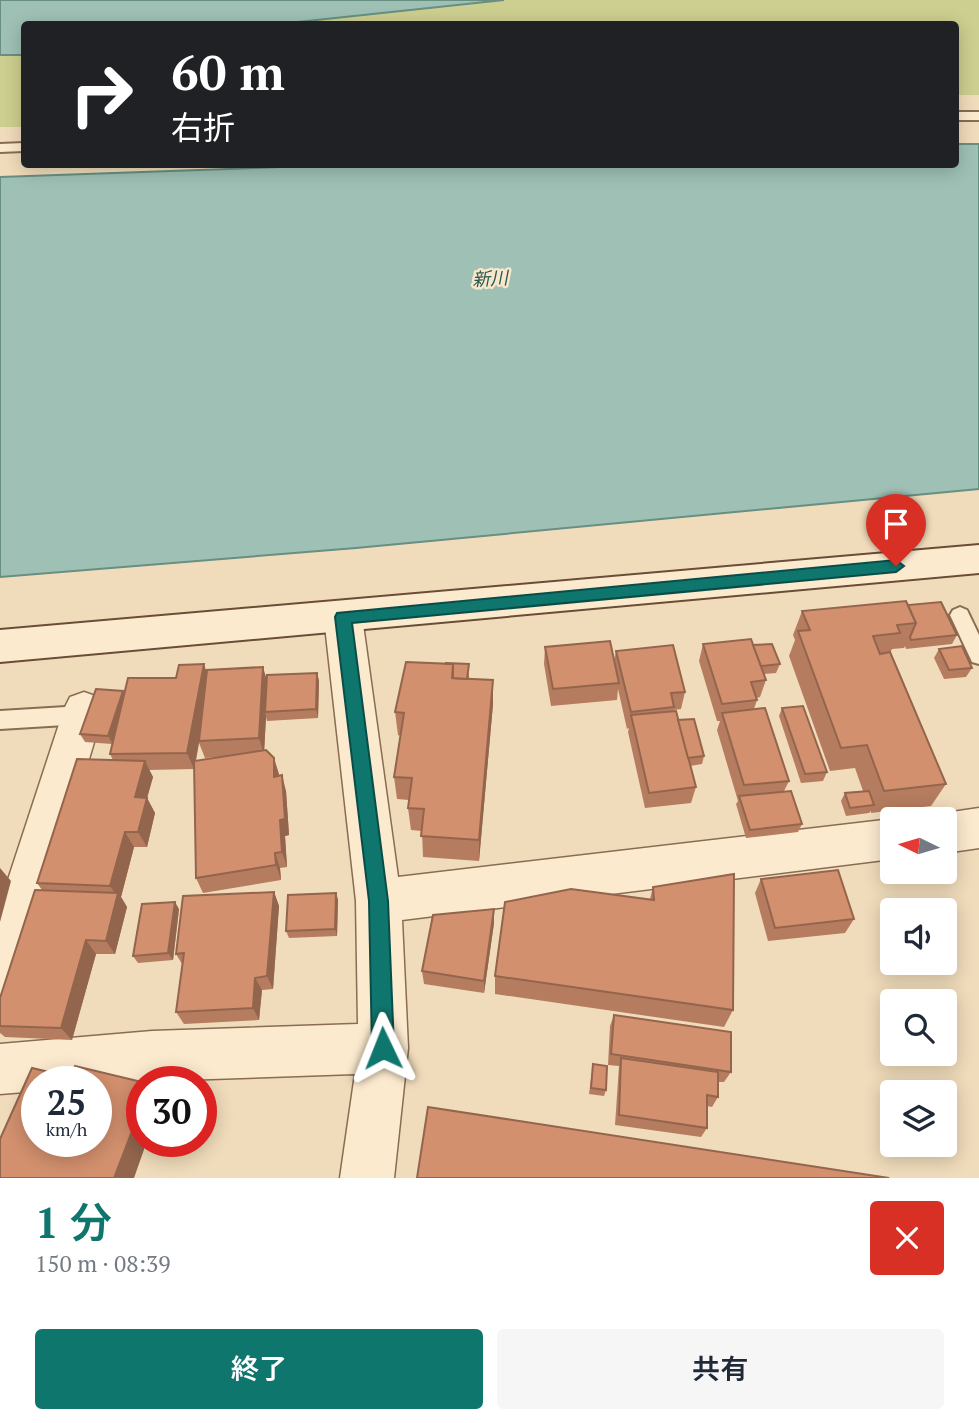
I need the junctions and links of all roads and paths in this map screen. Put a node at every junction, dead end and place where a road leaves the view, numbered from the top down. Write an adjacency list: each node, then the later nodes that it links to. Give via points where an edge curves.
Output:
1 (959, 116): 2 (lane)
2 (979, 116)
3 (21, 147): 4 (lane)
4 (0, 148)
5 (979, 559): 7 (street)
6 (960, 615): 9 (lane)
7 (343, 617): 8 (street); 15 (street)
8 (0, 646)
9 (979, 656)
10 (83, 712): 11 (lane); 16 (street)
11 (0, 720)
12 (979, 828): 13 (street)
13 (957, 831)
14 (880, 840): 15 (street)
15 (379, 901): 17 (street)
16 (0, 976)
17 (383, 1048): 18 (street, via 152,1056); 19 (street)
18 (75, 1066)
19 (367, 1178)

